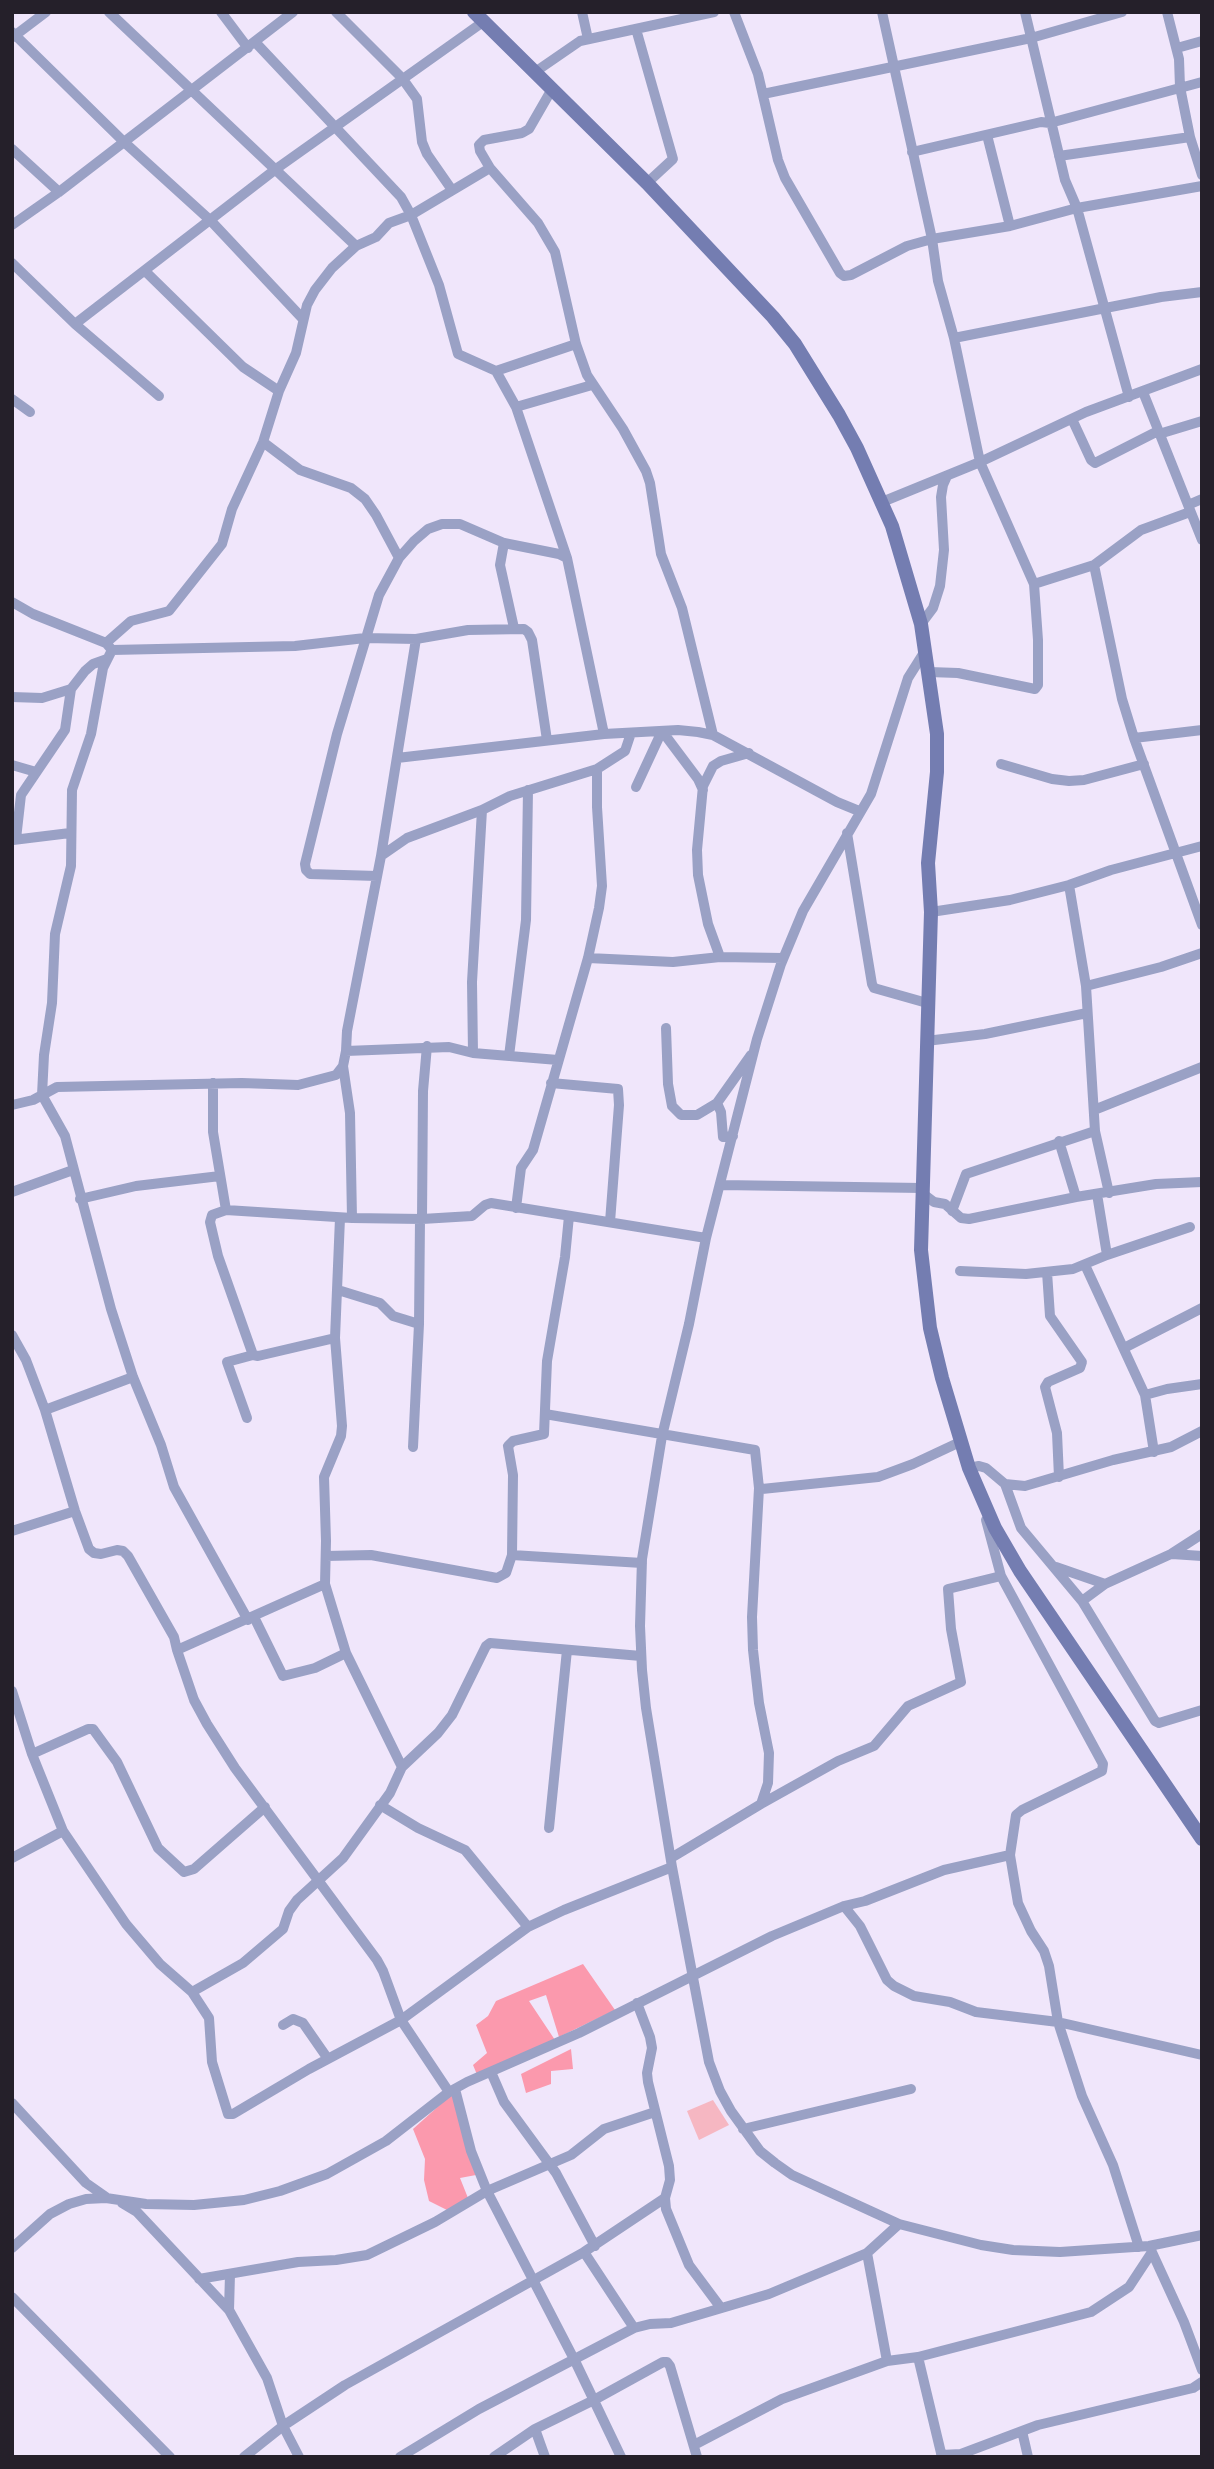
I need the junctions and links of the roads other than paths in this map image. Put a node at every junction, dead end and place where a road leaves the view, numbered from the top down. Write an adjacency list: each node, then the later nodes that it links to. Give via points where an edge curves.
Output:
1 (46, 12): 15 (street)
2 (109, 12): 27 (street)
3 (221, 12): 19 (street)
4 (293, 12): 19 (street)
5 (336, 12): 23 (street)
6 (582, 12): 17 (street)
7 (714, 12): 14 (street)
8 (734, 12): 28 (street)
9 (882, 12): 21 (street)
10 (1025, 12): 16 (street)
11 (1122, 12): 16 (street)
12 (1167, 12): 20 (street)
13 (479, 17): 22 (main road); 23 (street)
14 (636, 29): 17 (street); 40 (street, via 673,159)
15 (13, 35): 33 (street)
16 (1031, 38): 21 (street); 29 (street)
17 (588, 39): 22 (street)
18 (1202, 41): 20 (street)
19 (252, 45): 27 (street); 30 (street)
20 (1177, 48): 25 (street)
21 (894, 67): 28 (street); 35 (street)
22 (535, 72): 26 (main road)
23 (402, 78): 30 (street); 42 (street, via 417,99 427,154)
24 (1202, 82): 25 (street)
25 (1180, 88): 29 (street); 32 (street)
26 (552, 89): 37 (street, via 529,129 479,145); 40 (main road)
27 (192, 91): 33 (street); 38 (street)
28 (763, 94): 49 (street, via 781,169 840,273 851,275 907,246)
29 (1050, 123): 31 (street); 36 (street)
30 (334, 126): 38 (street); 45 (street, via 401,197)
31 (987, 135): 35 (street); 48 (street)
32 (1190, 136): 36 (street); 39 (street)
33 (123, 141): 43 (street); 46 (street)
34 (12, 149): 43 (street)
35 (912, 152): 49 (street)
36 (1059, 156): 44 (street)
37 (490, 168): 42 (street); 58 (street, via 538,223 555,252)
38 (276, 169): 46 (street); 50 (street)
39 (1202, 174)
40 (648, 183): 76 (main road, via 795,344 857,448)
41 (1202, 186): 44 (street)
42 (452, 190): 45 (street)
43 (59, 192): 47 (street)
44 (1077, 208): 48 (street); 54 (street)
45 (411, 215): 50 (street, via 389,223 376,237); 60 (street, via 439,285 458,354)
46 (211, 221): 52 (street); 55 (street)
47 (12, 225)
48 (1010, 226): 49 (street)
49 (932, 239): 57 (street)
50 (356, 246): 55 (street, via 315,290)
51 (12, 263): 56 (street)
52 (145, 271): 56 (street); 62 (street, via 243,367)
53 (1202, 292): 54 (street)
54 (1104, 308): 57 (street); 65 (street)
55 (303, 319): 62 (street, via 296,353)
56 (75, 324): 64 (street)
57 (954, 338): 73 (street)
58 (576, 344): 60 (street); 61 (street)
59 (1202, 369): 63 (street)
60 (496, 371): 67 (street)
61 (592, 385): 67 (street); 98 (street, via 646,471 661,554 680,601)
62 (279, 391): 72 (street)
63 (1143, 392): 65 (street); 71 (street)
64 (159, 396)
65 (1129, 397): 69 (street)
66 (12, 399): 68 (street)
67 (516, 407): 81 (street)
68 (30, 412)
69 (1072, 419): 71 (street, via 1095,463); 73 (street)
70 (1202, 421): 71 (street)
71 (1158, 432): 77 (street)
72 (263, 442): 80 (street, via 300,470 351,488 365,499); 89 (street, via 237,496 222,544 169,611 131,621)
73 (980, 462): 74 (street); 83 (street)
74 (947, 476): 76 (street); 85 (street, via 942,497 940,586 933,608)
75 (1202, 499): 77 (street)
76 (882, 502): 85 (main road)
77 (1189, 509): 78 (street); 82 (street, via 1141,530)
78 (1202, 540)
79 (504, 543): 80 (street, via 460,524 442,524 428,529); 81 (street); 86 (street, via 500,565)
80 (399, 558): 87 (street, via 379,595)
81 (567, 558): 97 (street)
82 (1094, 565): 83 (street); 99 (street)
83 (1034, 584): 91 (street, via 1035,689 958,673)
84 (12, 602): 89 (street)
85 (921, 624): 90 (main road)
86 (514, 628): 88 (street); 100 (street, via 524,629 532,640)
87 (365, 638): 88 (street); 89 (street, via 295,646); 119 (street, via 305,864 310,874)
88 (416, 639): 102 (street)
89 (108, 651): 92 (street); 113 (street, via 72,790)
90 (925, 651): 91 (main road); 112 (street, via 908,678 879,774)
91 (929, 672): 121 (main road, via 937,747 928,863)
92 (71, 689): 93 (street, via 42,698); 107 (street, via 65,730)
93 (12, 697)
94 (1202, 730): 99 (street)
95 (662, 731): 96 (street); 98 (street); 108 (street); 110 (street)
96 (631, 733): 97 (street); 106 (street, via 625,751)
97 (604, 734): 100 (street)
98 (713, 735): 101 (street)
99 (1134, 738): 104 (street)
100 (547, 740): 102 (street)
101 (749, 753): 110 (street, via 713,766); 112 (street)
102 (397, 758): 118 (street)
103 (1001, 764): 104 (street, via 1069,781)
104 (1144, 764): 117 (street)
105 (12, 765): 107 (street)
106 (597, 769): 109 (street); 125 (street, via 602,886)
107 (36, 772): 115 (street, via 20,795)
108 (636, 787)
109 (528, 790): 111 (street); 136 (street, via 526,920)
110 (703, 791): 124 (street, via 698,875)
111 (482, 810): 118 (street, via 407,838); 134 (street, via 472,982)
112 (859, 811): 114 (street)
113 (71, 833): 115 (street); 142 (street, via 71,866 55,934)
114 (847, 833): 126 (street, via 803,911); 128 (street, via 872,984)
115 (14, 840)
116 (1202, 846): 117 (street)
117 (1177, 854): 120 (street); 122 (street)
118 (381, 856): 119 (street)
119 (377, 876): 133 (street)
120 (1069, 885): 121 (street, via 1001,902); 127 (street)
121 (931, 912): 128 (main road)
122 (1202, 925)
123 (1202, 953): 127 (street)
124 (720, 957): 125 (street, via 673,962); 126 (street)
125 (588, 958): 137 (street)
126 (783, 958): 135 (street)
127 (1086, 986): 129 (street)
128 (927, 1003): 131 (main road)
129 (1087, 1013): 131 (street); 145 (street)
130 (666, 1028): 143 (street, via 672,1106 681,1115 697,1115)
131 (926, 1041): 153 (main road)
132 (427, 1046): 133 (street); 134 (street); 165 (street)
133 (346, 1051): 138 (street)
134 (473, 1053): 136 (street)
135 (754, 1053): 143 (street); 147 (street)
136 (509, 1056): 137 (street)
137 (558, 1060): 141 (street)
138 (343, 1066): 140 (street, via 336,1075 299,1085); 164 (street, via 350,1113)
139 (1202, 1067): 145 (street)
140 (213, 1083): 142 (street, via 57,1087); 150 (street)
141 (551, 1083): 159 (street, via 533,1150 521,1168); 166 (street, via 618,1089)
142 (42, 1095): 144 (street); 149 (street, via 65,1136)
143 (717, 1103): 147 (street, via 723,1137)
144 (12, 1105)
145 (1094, 1111): 146 (street)
146 (1095, 1130): 148 (street); 155 (street)
147 (733, 1136): 152 (street)
148 (1059, 1141): 157 (street); 161 (street, via 966,1174)
149 (74, 1170): 154 (street); 158 (street)
150 (219, 1176): 158 (street); 160 (street)
151 (1202, 1182): 155 (street)
152 (721, 1185): 153 (street); 168 (street)
153 (922, 1191): 161 (street); 188 (main road, via 921,1250 930,1328)
154 (12, 1192)
155 (1109, 1193): 156 (street)
156 (1097, 1194): 157 (street); 169 (street)
157 (1076, 1197): 161 (street, via 969,1219)
158 (80, 1199): 180 (street)
159 (516, 1208): 162 (street); 165 (street, via 491,1203 472,1216)
160 (226, 1210): 163 (street); 179 (street, via 212,1215 210,1222)
161 (952, 1211)
162 (569, 1216): 166 (street); 184 (street, via 547,1361)
163 (340, 1218): 164 (street); 173 (street)
164 (352, 1219): 165 (street)
165 (421, 1219): 175 (street)
166 (610, 1222): 168 (street)
167 (1190, 1227): 169 (street)
168 (706, 1238): 187 (street)
169 (1107, 1255): 170 (street)
170 (1085, 1265): 172 (street); 178 (street)
171 (960, 1271): 172 (street)
172 (1047, 1272): 192 (street, via 1050,1316 1082,1362 1080,1368 1045,1387 1057,1433)
173 (338, 1290): 175 (street, via 380,1303 393,1316); 177 (street)
174 (1202, 1308): 178 (street)
175 (419, 1324): 189 (street)
176 (12, 1335): 183 (street)
177 (335, 1338): 179 (street); 201 (street, via 342,1426 324,1477)
178 (1124, 1348): 182 (street)
179 (253, 1355): 185 (street, via 227,1362)
180 (133, 1377): 183 (street); 209 (street, via 178,1497)
181 (1202, 1384): 182 (street)
182 (1145, 1395): 190 (street)
183 (45, 1410): 196 (street)
184 (545, 1414): 187 (street); 200 (street, via 544,1434 509,1443)
185 (247, 1418)
186 (1202, 1431): 190 (street)
187 (662, 1436): 194 (street, via 755,1450); 203 (street)
188 (960, 1442): 191 (main road); 194 (street, via 878,1477)
189 (413, 1447)
190 (1154, 1452): 192 (street)
191 (969, 1468): 193 (street, via 986,1468); 195 (main road)
192 (1059, 1477): 193 (street, via 1025,1486)
193 (1004, 1484): 204 (street, via 1021,1528)
194 (759, 1488): 218 (street, via 753,1650 769,1753 768,1783)
195 (982, 1502): 205 (street); 223 (main road, via 1020,1571)
196 (75, 1511): 197 (street); 210 (street, via 89,1549 94,1553 123,1551 128,1556 168,1625)
197 (12, 1531)
198 (1202, 1534): 199 (street)
199 (1171, 1554): 202 (street); 207 (street)
200 (512, 1555): 201 (street, via 506,1573 497,1577 371,1555); 203 (street)
201 (326, 1556): 206 (street)
202 (1202, 1556)
203 (642, 1563): 213 (street)
204 (1055, 1567): 207 (street); 208 (street)
205 (1001, 1576): 218 (street, via 948,1589 961,1682 908,1706 874,1746); 224 (street, via 1104,1768 1021,1810 1016,1815)
206 (325, 1584): 209 (street); 212 (street)
207 (1105, 1584): 208 (street)
208 (1082, 1601): 215 (street, via 1155,1721)
209 (251, 1619): 210 (street); 212 (street, via 283,1676)
210 (177, 1650): 220 (street, via 200,1712)
211 (567, 1650): 213 (street); 217 (street, via 490,1643 452,1715); 221 (street)
212 (346, 1653): 217 (street)
213 (641, 1656): 226 (street)
214 (12, 1691): 216 (street)
215 (1202, 1710)
216 (32, 1754): 220 (street, via 93,1729 117,1762 158,1849 184,1872 194,1869); 222 (street)
217 (402, 1767): 219 (street)
218 (761, 1804): 226 (street)
219 (380, 1805): 227 (street, via 349,1851); 229 (street, via 465,1850)
220 (265, 1807): 227 (street)
221 (549, 1828)
222 (63, 1831): 225 (street); 231 (street, via 126,1924)
223 (1202, 1839)
224 (1010, 1855): 228 (street, via 944,1870); 234 (street, via 1018,1903 1049,1966)
225 (12, 1858)
226 (672, 1863): 229 (street); 230 (street)
227 (320, 1880): 231 (street, via 297,1900 283,1929 267,1943 243,1963); 233 (street, via 377,1960)
228 (844, 1906): 230 (street); 234 (street, via 894,1986 976,2012)
229 (528, 1927): 233 (street)
230 (692, 1976): 232 (street); 243 (street, via 709,2062)
231 (192, 1992): 237 (street, via 209,2018 212,2062 228,2114)
232 (637, 2003): 238 (street); 242 (street, via 652,2048 647,2073)
233 (401, 2020): 237 (street); 240 (street)
234 (1058, 2022): 236 (street); 257 (street, via 1083,2096)
235 (283, 2025): 237 (street, via 293,2020 303,2023)
236 (1202, 2055)
237 (328, 2059)
238 (491, 2072): 240 (street); 244 (street, via 504,2102)
239 (911, 2089): 243 (street)
240 (452, 2090): 246 (street); 251 (street, via 386,2141 304,2183 244,2200)
241 (12, 2103): 245 (street)
242 (655, 2112): 244 (street, via 604,2129 571,2155); 248 (street, via 669,2166)
243 (743, 2129): 253 (street, via 760,2151 792,2175)
244 (549, 2164): 246 (street); 255 (street)
245 (86, 2183): 247 (street); 249 (street)
246 (487, 2190): 260 (street, via 367,2255); 262 (street)
247 (106, 2198): 249 (street); 250 (street)
248 (665, 2198): 255 (street); 264 (street, via 689,2265)
249 (79, 2201): 256 (street, via 50,2214)
250 (119, 2201): 251 (street); 252 (street)
251 (146, 2204): 252 (street)
252 (138, 2212): 261 (street)
253 (899, 2224): 257 (street, via 1013,2250); 259 (street)
254 (1202, 2235): 257 (street)
255 (594, 2246): 258 (street)
256 (12, 2248)
257 (1147, 2249): 267 (street, via 1129,2287 1091,2312); 270 (street, via 1184,2322)
258 (584, 2252): 262 (street); 266 (street)
259 (867, 2253): 264 (street, via 769,2294); 269 (street)
260 (230, 2274): 261 (street); 265 (street)
261 (199, 2279): 265 (street)
262 (534, 2280): 268 (street); 273 (street, via 371,2370)
263 (12, 2297): 278 (street)
264 (721, 2308): 266 (street)
265 (229, 2310): 273 (street, via 267,2378)
266 (634, 2328): 268 (street)
267 (918, 2357): 269 (street); 277 (street)
268 (575, 2361): 272 (street); 281 (street, via 479,2409)
269 (887, 2361): 276 (street, via 782,2399)
270 (1202, 2371)
271 (1202, 2382): 275 (street)
272 (594, 2400): 274 (street); 276 (street, via 667,2362); 284 (street)
273 (283, 2426): 279 (street); 280 (street)
274 (535, 2429): 282 (street); 283 (street)
275 (1022, 2431): 277 (street, via 961,2454); 286 (street)
276 (694, 2445): 285 (street)
277 (941, 2456)
278 (170, 2457)
279 (244, 2457)
280 (299, 2457)
281 (400, 2457)
282 (494, 2457)
283 (545, 2457)
284 (621, 2457)
285 (697, 2457)
286 (1028, 2457)

